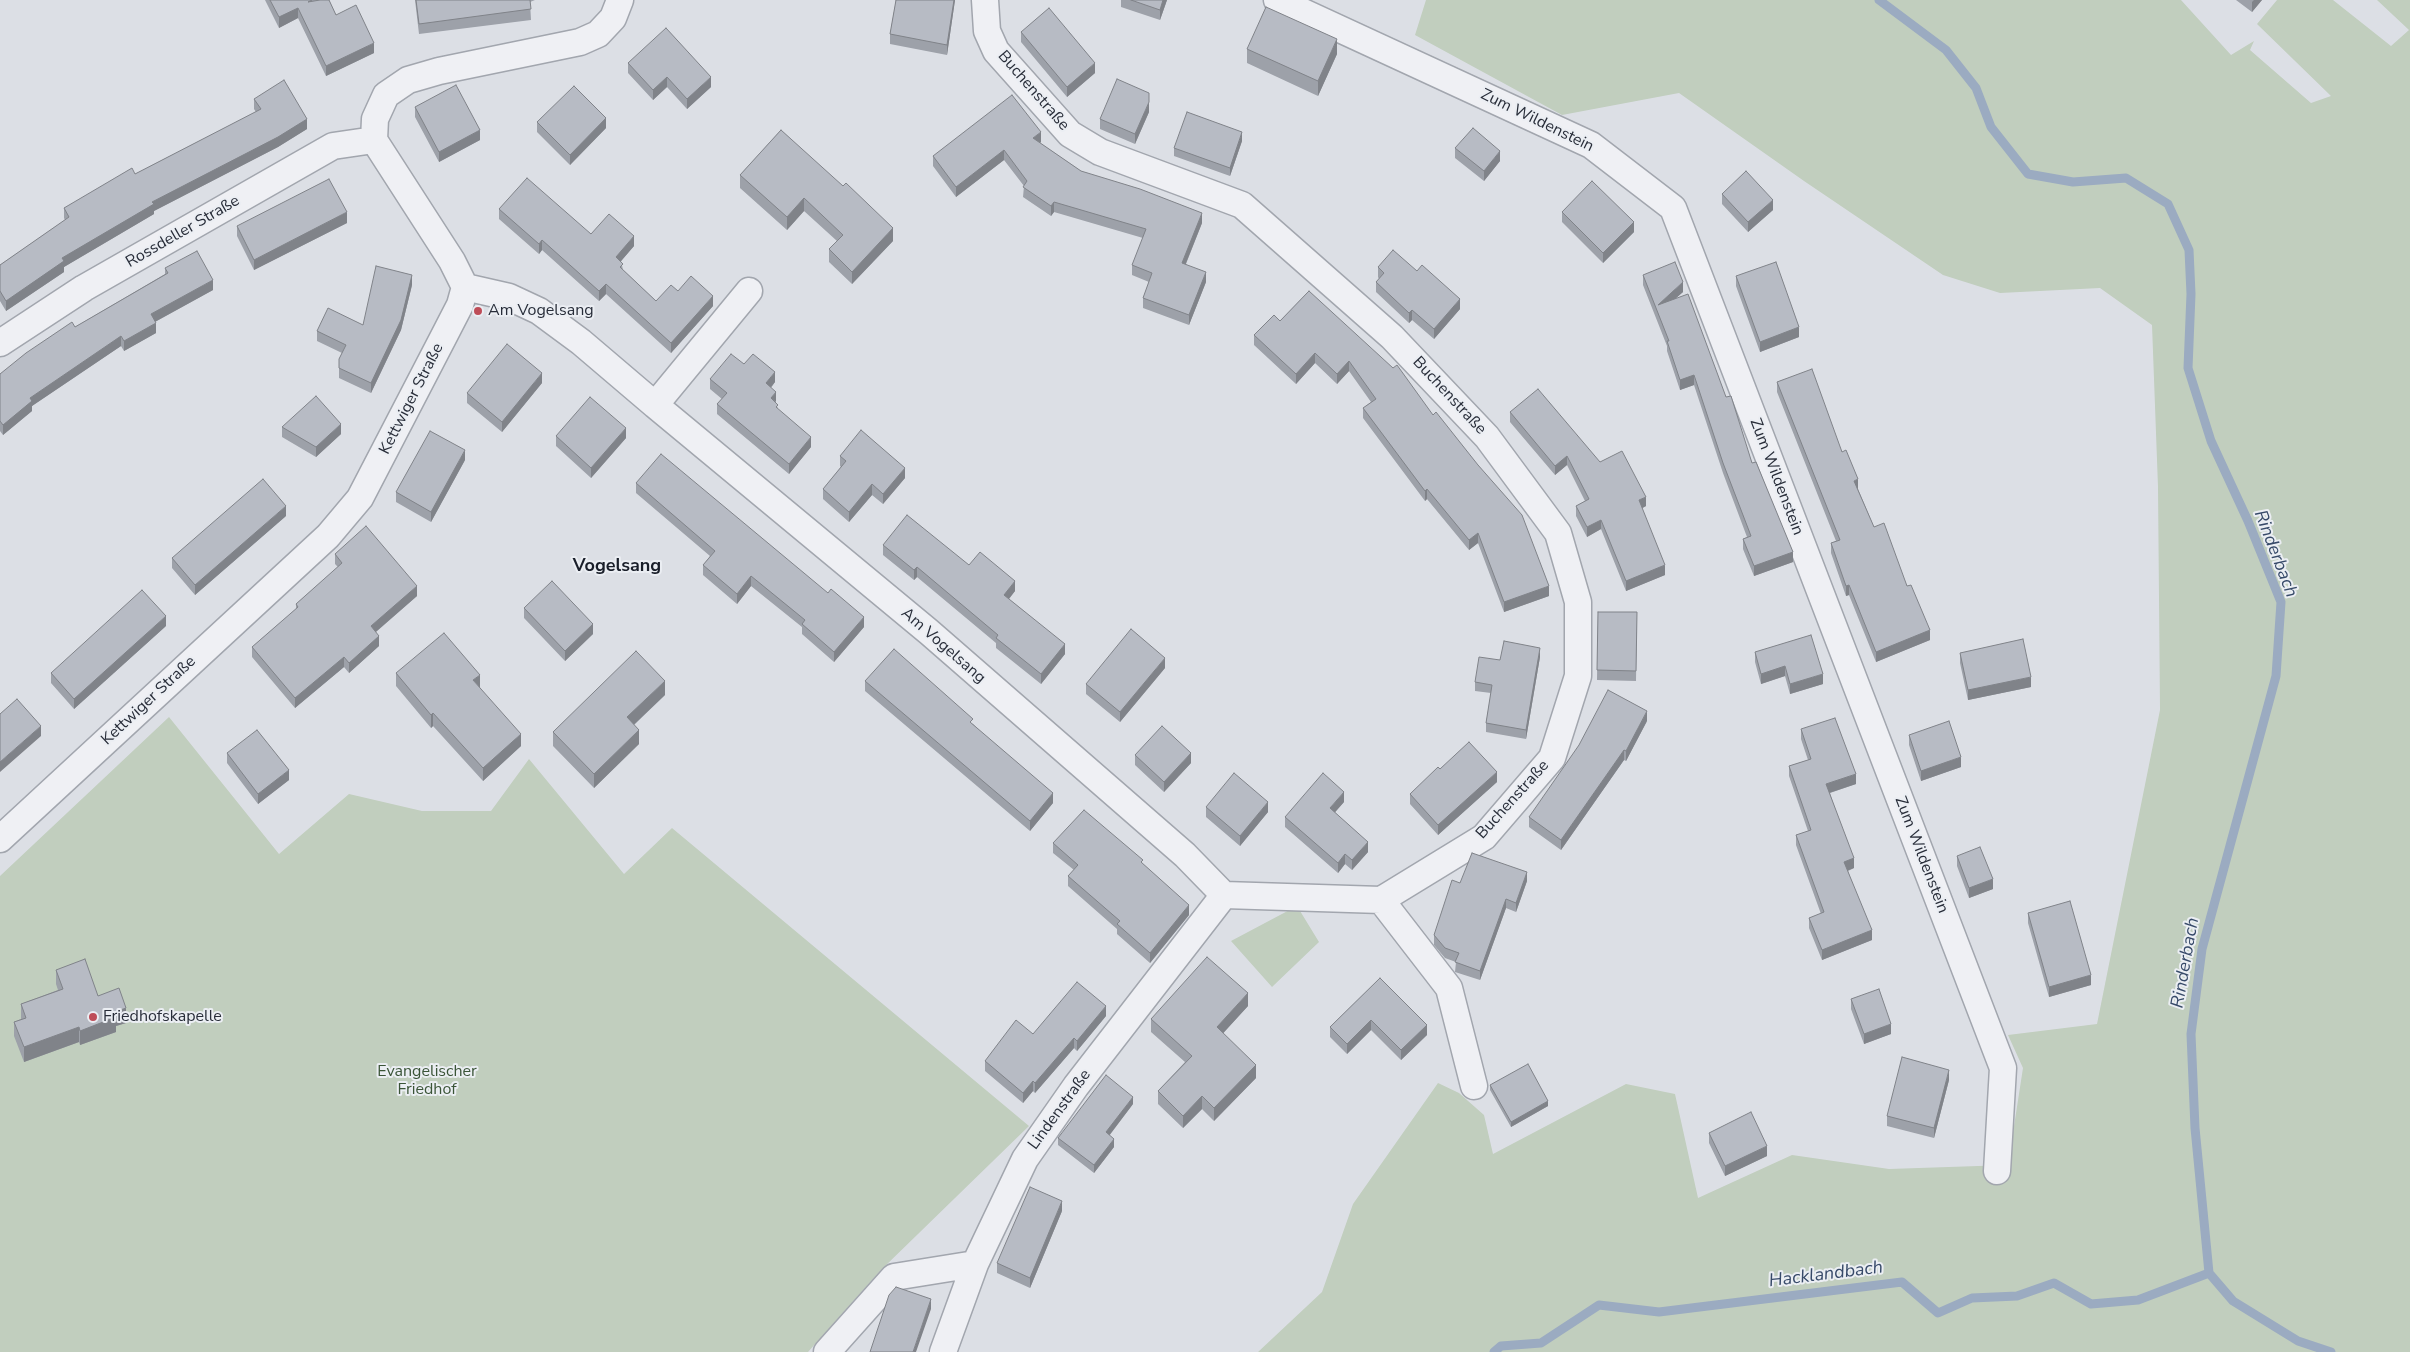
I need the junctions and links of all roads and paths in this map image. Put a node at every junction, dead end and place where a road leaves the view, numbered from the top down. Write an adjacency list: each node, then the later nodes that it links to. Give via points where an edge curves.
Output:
1 (620, 0): 4 (street, via 613,18 598,34 580,42 408,80 386,95 376,119)
2 (985, 0): 11 (street, Buchenstraße, via 987,31 996,51 1070,134 1100,152 1242,206 1392,337 1488,437 1558,533 1578,602 1578,676 1552,758 1484,837)
3 (1277, 0): 13 (street, Zum Wildenstein, via 1591,145 1673,208 2003,1068)
4 (374, 140): 5 (street, via 452,261); 7 (street, Rossdeller Straße, via 333,146 84,288)
5 (464, 286): 8 (street, Am Vogelsang, via 509,297 539,311); 9 (street, Kettwiger Straße, via 460,305 360,498 328,536)
6 (749, 291): 8 (street)
7 (0, 344)
8 (655, 405): 10 (street, Am Vogelsang, via 929,632 1185,855)
9 (0, 840)
10 (1224, 895): 11 (street); 14 (street, Lindenstraße, via 1076,1086 1024,1159)
11 (1381, 900): 12 (street, via 1449,988)
12 (1474, 1086)
13 (1997, 1172)
14 (975, 1264): 15 (street, via 894,1277); 16 (street, Lindenstraße)
15 (827, 1352)
16 (943, 1352)

